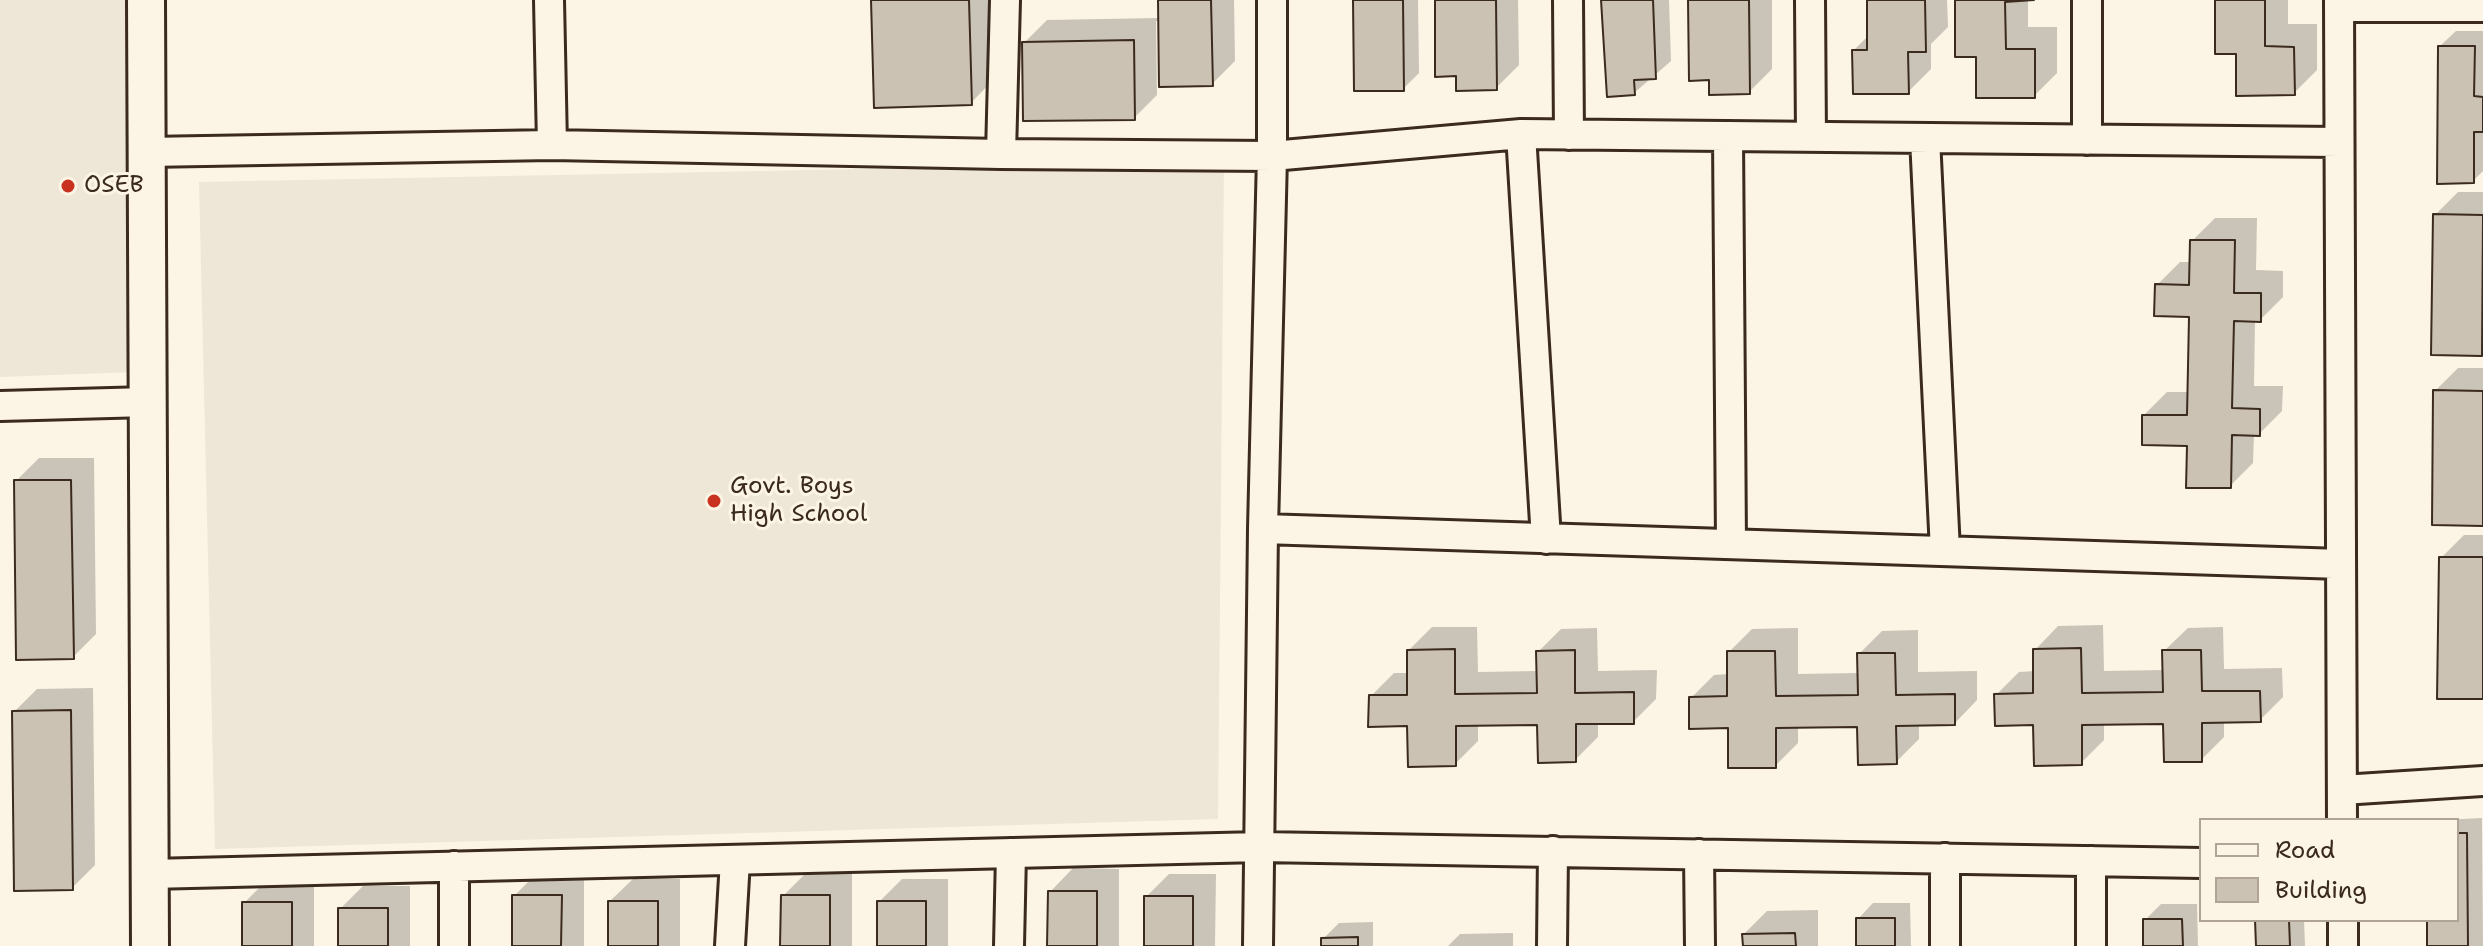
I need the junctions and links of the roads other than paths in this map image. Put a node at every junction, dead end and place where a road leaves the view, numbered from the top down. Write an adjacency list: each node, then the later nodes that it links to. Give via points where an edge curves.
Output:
1 (146, 0): 18 (street)
2 (549, 0): 17 (street)
3 (1005, 0): 19 (street)
4 (1272, 0): 20 (street)
5 (1568, 0): 11 (street)
6 (1810, 0): 13 (street)
7 (2087, 0): 15 (street)
8 (2339, 3): 9 (street); 16 (street)
9 (2483, 7)
10 (1521, 134): 11 (street); 20 (street); 24 (street)
11 (1569, 135): 12 (street)
12 (1728, 136): 13 (street); 25 (street)
13 (1811, 137): 14 (street)
14 (1925, 138): 15 (street); 26 (street)
15 (2087, 140): 16 (street)
16 (2339, 142): 27 (street)
17 (552, 145): 18 (street); 19 (street)
18 (147, 152): 21 (street)
19 (1001, 154): 20 (street)
20 (1272, 156): 23 (street)
21 (148, 402): 22 (street); 40 (street)
22 (0, 406)
23 (1263, 529): 24 (street); 31 (street)
24 (1546, 539): 25 (street)
25 (1731, 544): 26 (street)
26 (1945, 551): 27 (street)
27 (2341, 564): 29 (street)
28 (2483, 781): 29 (street)
29 (2342, 790): 30 (street)
30 (2342, 818)
31 (1260, 847): 32 (street); 33 (street); 46 (street)
32 (1553, 851): 34 (street); 47 (street)
33 (1011, 853): 36 (street); 45 (street)
34 (1699, 854): 35 (street); 48 (street)
35 (1945, 858): 37 (street); 49 (street)
36 (735, 860): 39 (street); 44 (street)
37 (2091, 861): 38 (street); 50 (street)
38 (2199, 863)
39 (454, 866): 40 (street); 43 (street)
40 (150, 874): 42 (street)
41 (2343, 922): 51 (street)
42 (150, 946)
43 (454, 946)
44 (730, 946)
45 (1009, 946)
46 (1258, 946)
47 (1552, 946)
48 (1700, 946)
49 (1945, 946)
50 (2091, 946)
51 (2343, 946)

